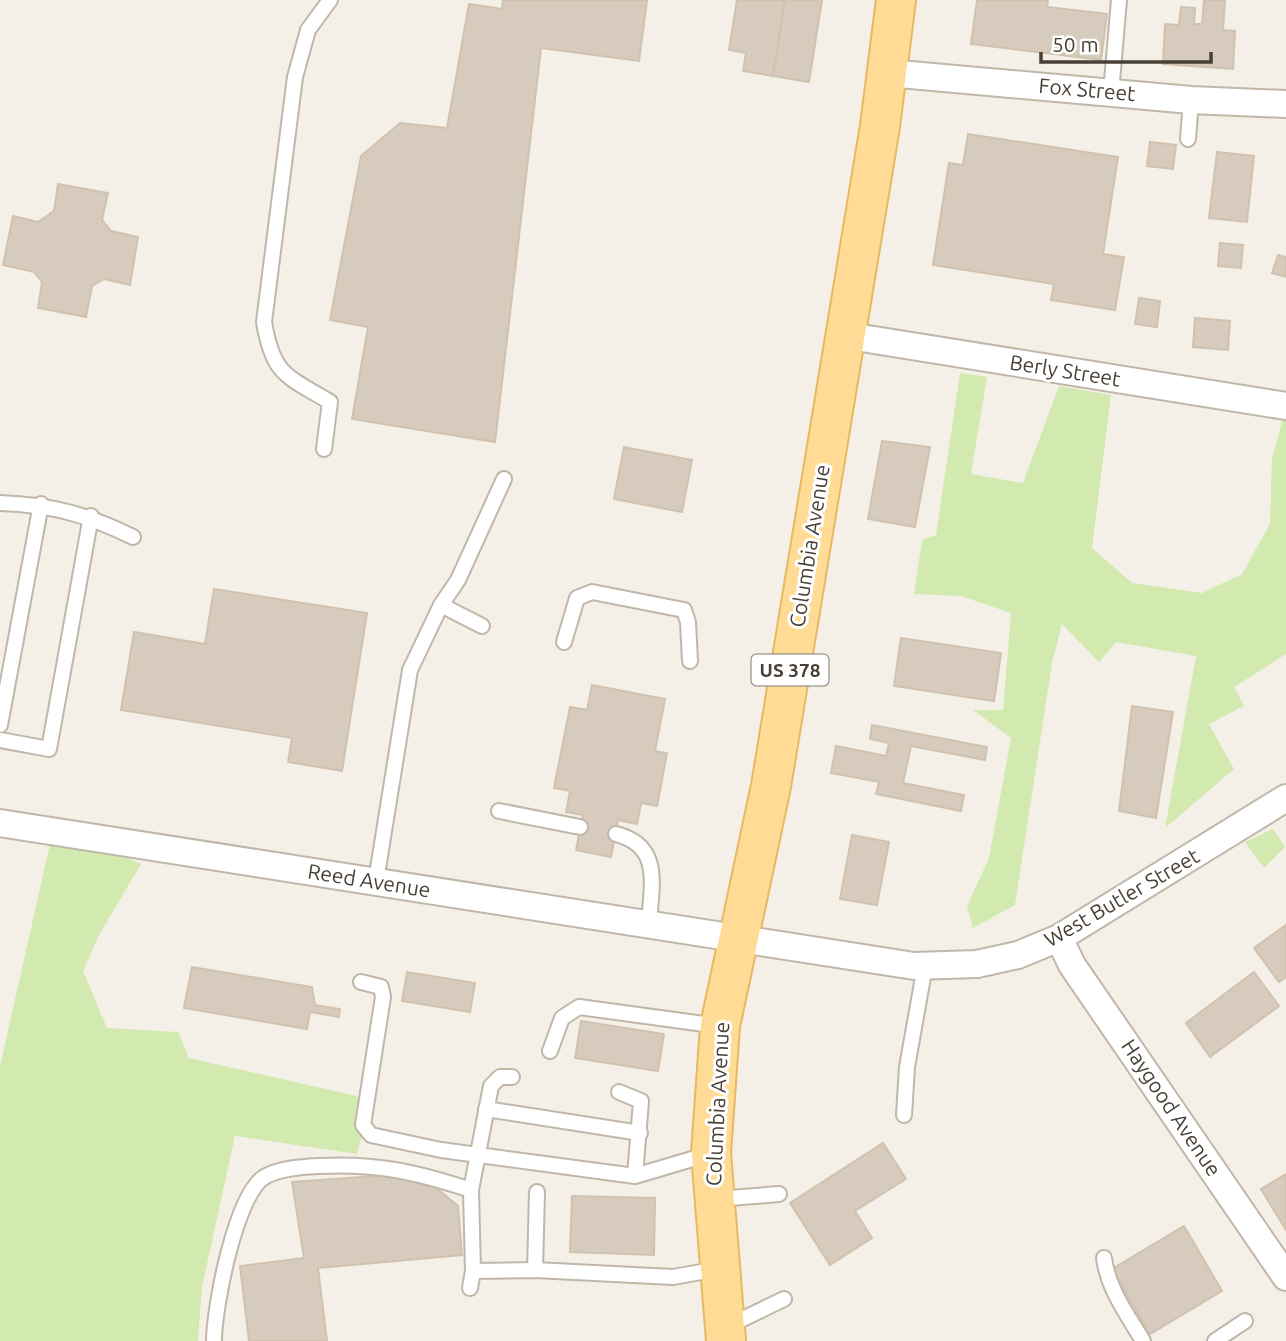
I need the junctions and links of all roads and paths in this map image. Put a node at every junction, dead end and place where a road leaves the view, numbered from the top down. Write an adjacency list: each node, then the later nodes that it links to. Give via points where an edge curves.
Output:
1 (330, 0): 11 (lane, via 308,30 295,77 264,322 276,366 330,402)
2 (896, 0): 4 (main road, Columbia Avenue / US 378)
3 (1119, 0): 5 (lane)
4 (888, 73): 5 (street, Fox Street); 9 (main road, Columbia Avenue / US 378)
5 (1111, 92): 6 (street, Fox Street)
6 (1191, 100): 7 (street, Fox Street); 8 (lane)
7 (1286, 104)
8 (1188, 139)
9 (844, 335): 10 (street, Berly Street); 30 (main road, Columbia Avenue / US 378, via 773,774)
10 (1286, 405)
11 (324, 449)
12 (504, 479): 17 (lane, via 458,580)
13 (0, 503): 14 (lane)
14 (41, 504): 15 (lane); 21 (lane)
15 (91, 516): 16 (lane); 22 (lane, via 50,749)
16 (133, 537)
17 (441, 605): 18 (lane); 28 (lane, via 410,670)
18 (482, 626)
19 (564, 642): 20 (lane, via 577,598 592,592 684,610)
20 (690, 662)
21 (0, 725)
22 (0, 740)
23 (1286, 798): 31 (street, West Butler Street)
24 (499, 811): 26 (lane)
25 (0, 823): 28 (street, Reed Avenue)
26 (580, 827)
27 (616, 834): 29 (lane, via 633,839 649,858)
28 (376, 881): 29 (street, Reed Avenue)
29 (649, 924): 30 (street, Reed Avenue)
30 (737, 938): 32 (street, West Butler Street); 34 (main road, Columbia Avenue / US 378)
31 (1059, 938): 32 (street, West Butler Street, via 1018,955 977,964); 52 (street, Haygood Avenue, via 1072,965)
32 (925, 966): 39 (lane, via 907,1067)
33 (361, 982): 42 (lane, via 381,987 383,997 363,1125 371,1135 382,1138)
34 (720, 1026): 35 (lane, via 579,1007 562,1018); 41 (main road, Columbia Avenue / US 378)
35 (550, 1051)
36 (512, 1077): 38 (lane, via 500,1077 491,1086)
37 (619, 1092): 40 (lane, via 641,1101)
38 (486, 1109): 40 (lane); 42 (lane)
39 (904, 1115)
40 (640, 1133): 43 (lane)
41 (711, 1153): 43 (lane); 47 (main road, Columbia Avenue / US 378)
42 (476, 1155): 43 (lane); 44 (lane)
43 (635, 1176)
44 (471, 1190): 51 (lane); 57 (lane, via 405,1170 361,1163 296,1167 265,1176 251,1191 233,1238 220,1284)
45 (537, 1192): 50 (lane)
46 (779, 1194): 47 (lane)
47 (712, 1199): 49 (main road, Columbia Avenue / US 378)
48 (1104, 1258): 58 (lane, via 1115,1295)
49 (719, 1269): 50 (lane, via 673,1277); 56 (main road, Columbia Avenue / US 378)
50 (535, 1270): 51 (lane)
51 (473, 1271): 53 (lane)
52 (1286, 1277)
53 (470, 1288)
54 (784, 1299): 56 (lane)
55 (1245, 1321): 59 (lane)
56 (725, 1334)
57 (214, 1341)
58 (1143, 1341)
59 (1215, 1341)

